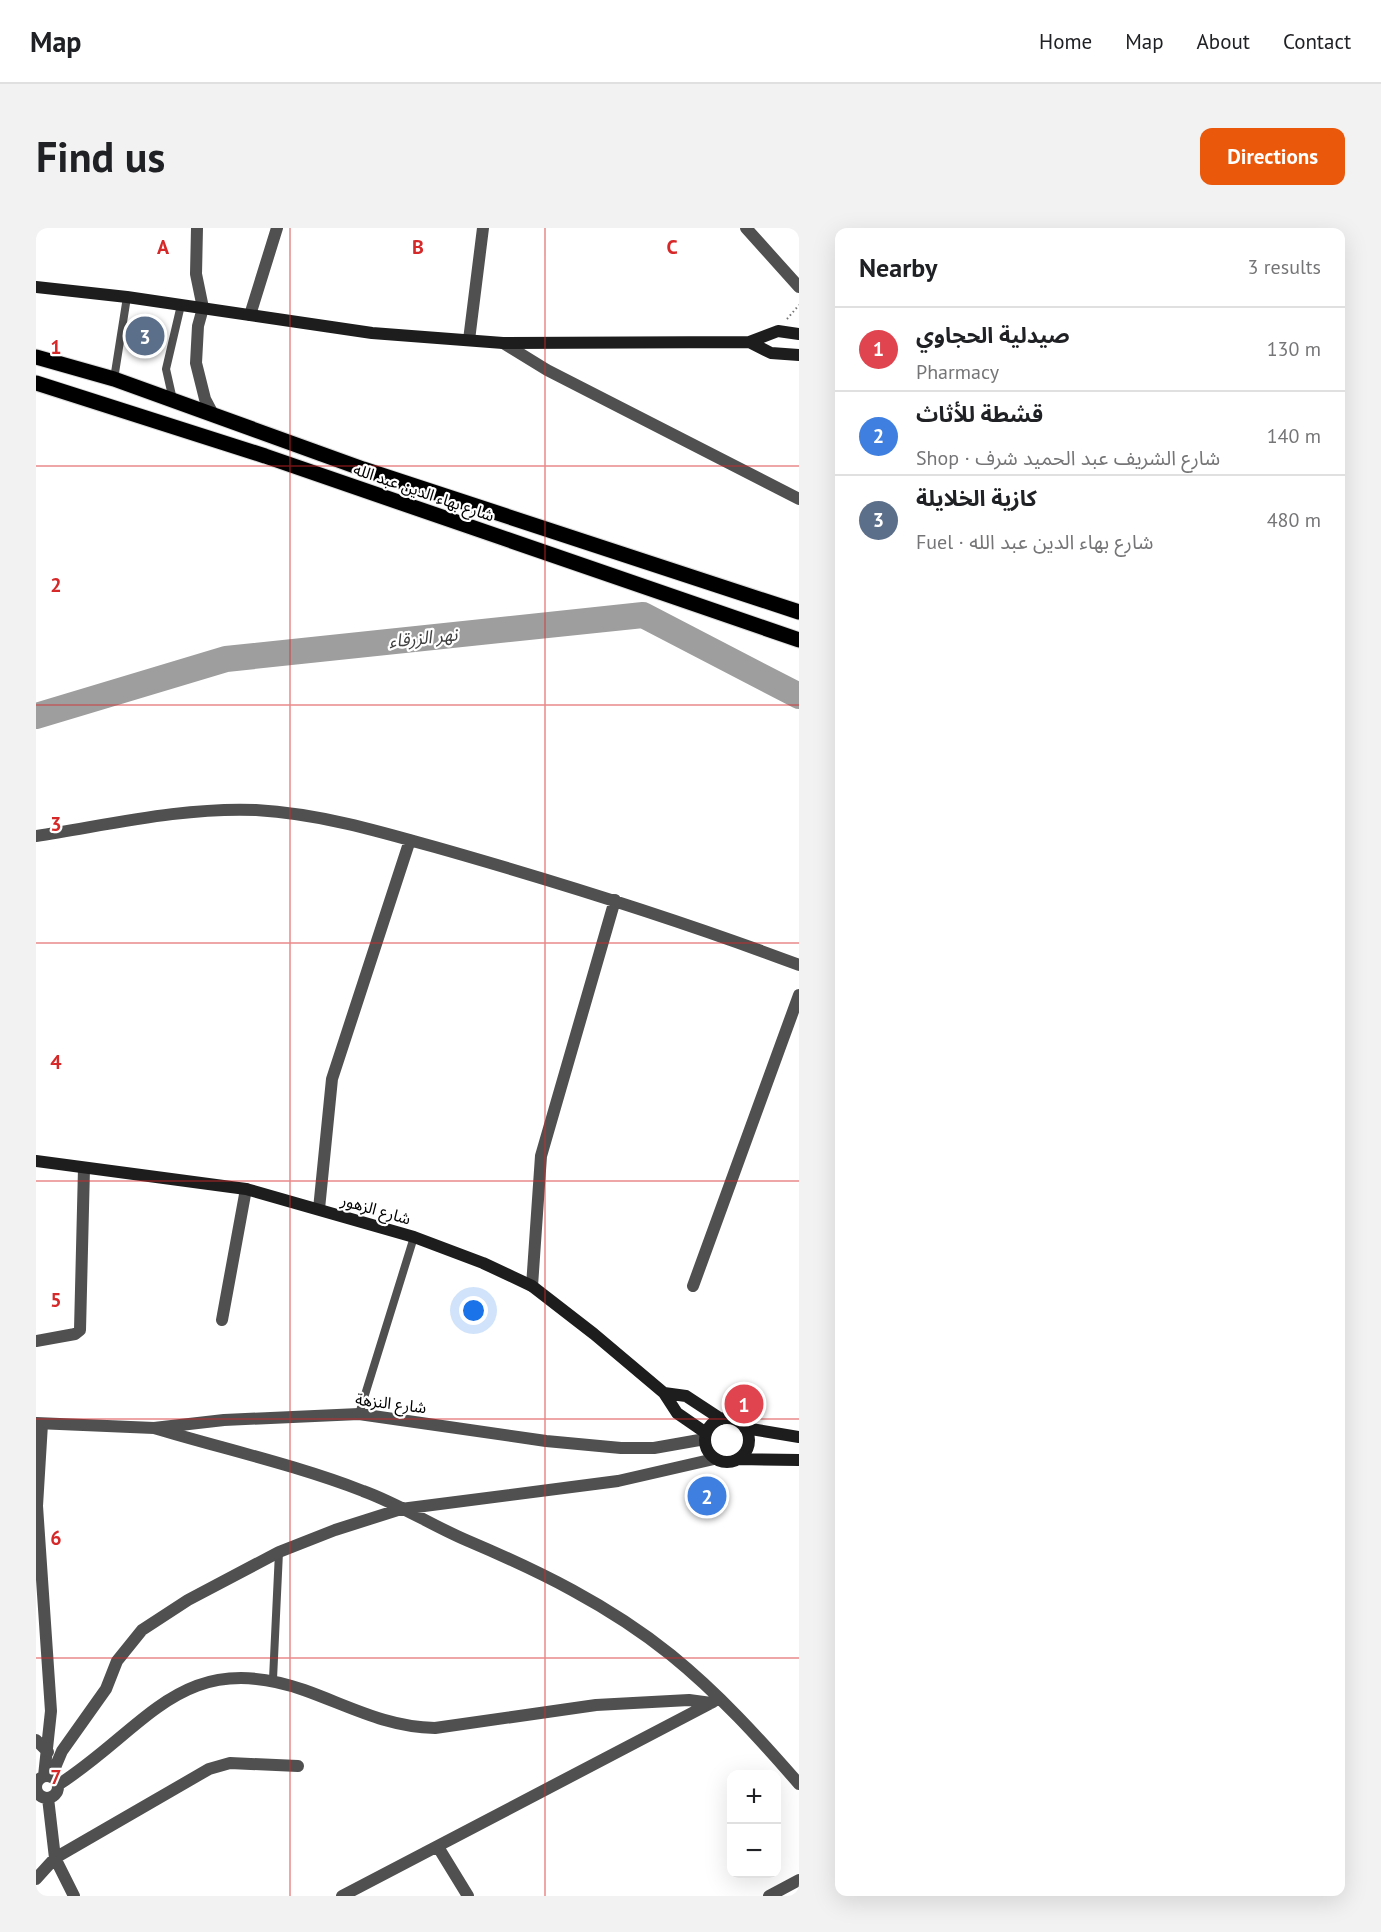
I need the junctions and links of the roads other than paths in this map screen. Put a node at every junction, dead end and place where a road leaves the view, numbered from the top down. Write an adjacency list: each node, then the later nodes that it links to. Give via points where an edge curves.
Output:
1 (197, 228): 9 (street, via 196,274)
2 (278, 228): 10 (street)
3 (483, 228): 12 (street)
4 (746, 228): 6 (street)
5 (36, 287): 7 (main road)
6 (798, 290)
7 (127, 297): 8 (main road); 17 (lane)
8 (181, 305): 9 (main road); 19 (lane, via 166,369)
9 (203, 308): 10 (main road); 20 (street, via 196,363 205,399)
10 (250, 315): 12 (main road, via 372,333)
11 (799, 334): 13 (main road, via 778,331)
12 (469, 339): 14 (main road)
13 (749, 342): 14 (main road); 15 (main road, via 771,353)
14 (503, 343): 23 (street, via 547,370)
15 (799, 355)
16 (36, 357): 17 (main road, شارع بهاء الدين عبد الله)
17 (114, 379): 19 (main road, شارع بهاء الدين عبد الله)
18 (36, 382): 22 (main road, شارع بهاء الدين عبد الله)
19 (173, 400): 20 (main road, شارع بهاء الدين عبد الله)
20 (214, 416): 21 (main road, شارع بهاء الدين عبد الله)
21 (272, 437): 22 (main road); 24 (main road, شارع بهاء الدين عبد الله)
22 (265, 456): 25 (main road, شارع بهاء الدين عبد الله)
23 (799, 500)
24 (799, 612)
25 (799, 640)
26 (36, 836): 27 (street, via 178,813 254,810 311,815)
27 (410, 840): 28 (street); 34 (street, via 332,1079)
28 (615, 900): 29 (street); 36 (street, via 541,1156)
29 (799, 965)
30 (799, 994): 37 (street)
31 (36, 1161): 32 (main road, شارع الزهور)
32 (84, 1168): 33 (main road, شارع الزهور); 39 (street, via 80,1330)
33 (246, 1189): 34 (main road, شارع الزهور); 38 (street)
34 (319, 1209): 35 (main road, شارع الزهور)
35 (414, 1237): 36 (main road, شارع الزهور); 41 (lane)
36 (532, 1286): 40 (main road, شارع الزهور)
37 (693, 1286)
38 (222, 1320)
39 (36, 1341)
40 (664, 1393): 42 (main road, شارع الزهور, via 686,1396); 46 (main road, شارع الزهور, via 677,1413)
41 (359, 1414): 44 (street, شارع النزهة, via 224,1420); 46 (street, شارع النزهة, via 621,1448 654,1448)
42 (721, 1419): 45 (main road, via 735,1420); 46 (main road, via 709,1426)
43 (39, 1424): 44 (street, شارع النزهة); 53 (street)
44 (154, 1428): 51 (street, via 364,1491)
45 (745, 1428): 47 (main road); 49 (main road, via 749,1441)
46 (705, 1436): 48 (main road, via 705,1447)
47 (799, 1437)
48 (714, 1459): 49 (main road, via 726,1463); 51 (street, via 618,1481)
49 (739, 1459): 50 (main road)
50 (799, 1460)
51 (401, 1509): 52 (street); 55 (street, via 502,1553 606,1609 670,1654)
52 (279, 1552): 54 (lane); 59 (street, via 188,1600 142,1630 117,1661 106,1689 62,1751)
53 (38, 1564): 57 (street, via 51,1711)
54 (273, 1679): 55 (street, via 387,1723 417,1728 596,1705); 59 (street, via 237,1678 202,1683 181,1692)
55 (716, 1700): 60 (street, via 749,1725); 62 (street)
56 (36, 1740): 57 (street)
57 (44, 1756): 59 (street)
58 (298, 1766): 63 (street, via 230,1762 209,1769)
59 (51, 1779): 61 (street, via 54,1795); 61 (street, via 38,1780 36,1787)
60 (799, 1784)
61 (43, 1800): 63 (street)
62 (438, 1847): 68 (street); 69 (street)
63 (55, 1858): 64 (street); 67 (street)
64 (36, 1878)
65 (799, 1880): 66 (street)
66 (775, 1895)
67 (74, 1896)
68 (342, 1896)
69 (468, 1896)

